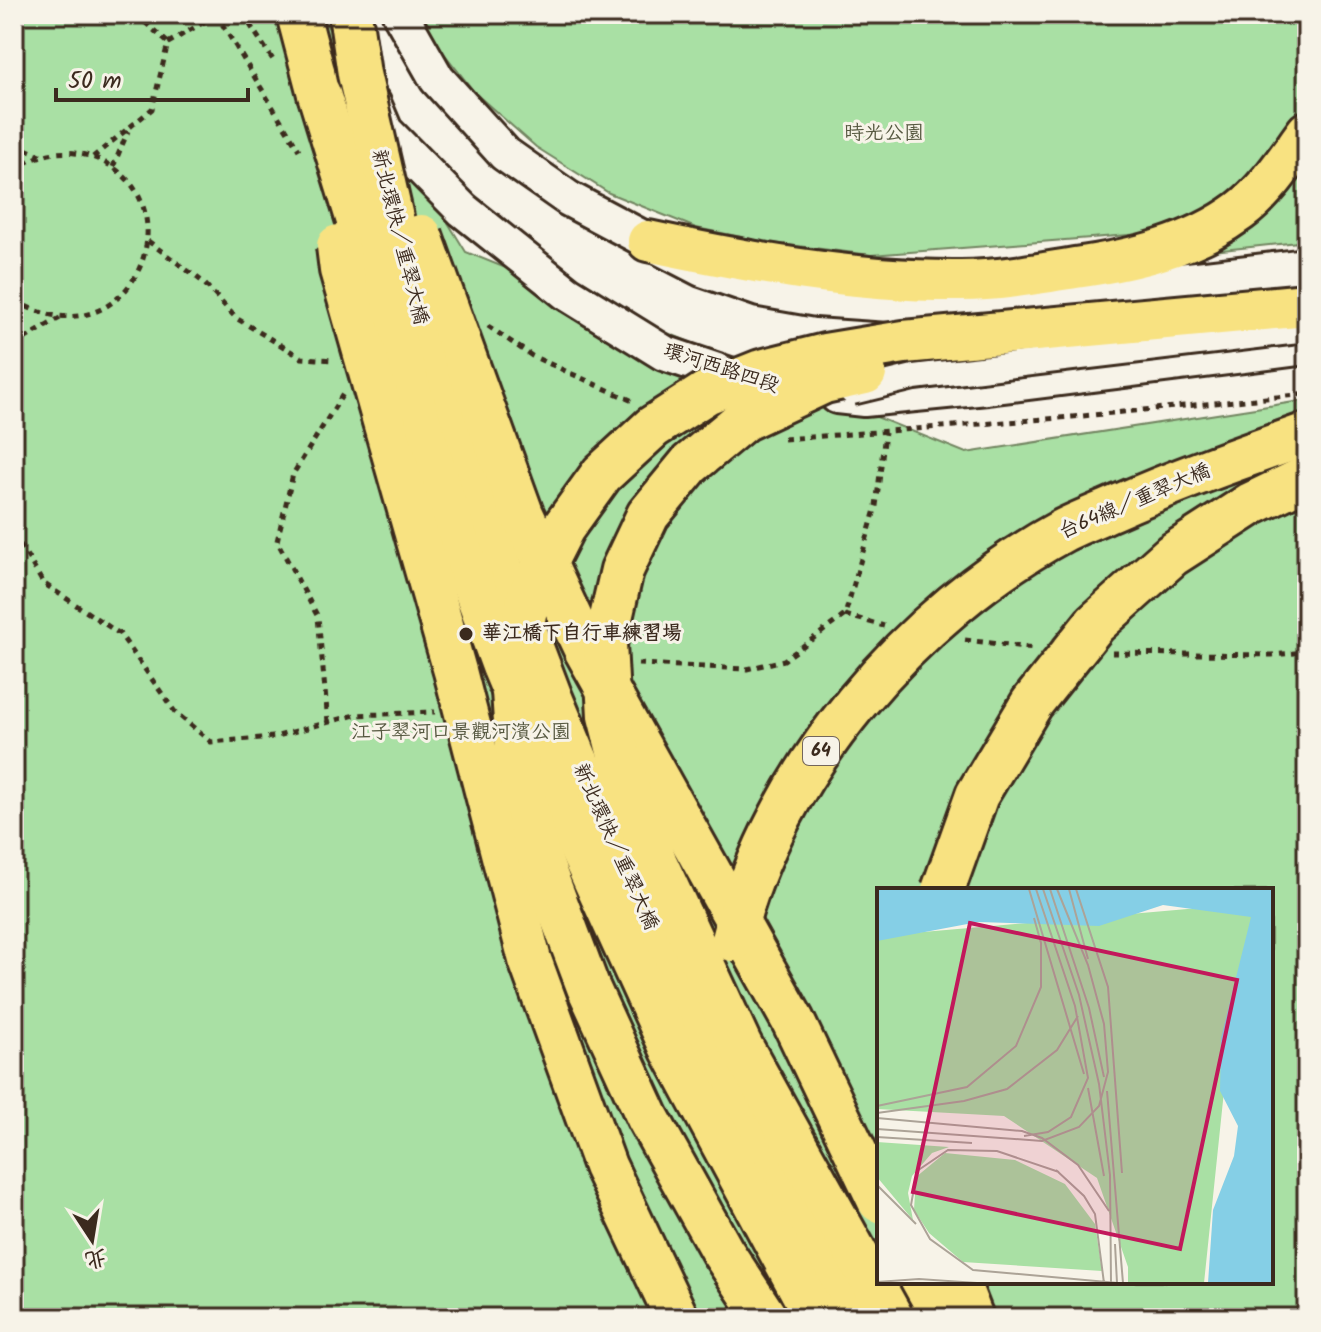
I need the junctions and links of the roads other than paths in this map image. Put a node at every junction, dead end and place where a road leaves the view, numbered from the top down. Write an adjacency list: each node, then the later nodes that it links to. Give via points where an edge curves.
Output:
1 (298, 14): 6 (highway)
2 (335, 14): 14 (main road, 環河西路四段, via 385,131 463,210 567,293 664,353 766,387 864,399)
3 (350, 14): 5 (highway, bridge)
4 (400, 14): 8 (main road, via 437,79 505,154 569,199)
5 (359, 74): 18 (highway, bridge, via 529,528 586,651 793,1021); 28 (highway, 新北環快／重翠大橋, bridge, via 406,279 484,522 551,698 623,871 734,1102)
6 (319, 94): 23 (highway, bridge, via 341,270 455,671 530,960 605,1166); 27 (highway, 新北環快／重翠大橋, bridge, via 449,518 503,666 672,1050)
7 (1307, 132): 8 (main road, via 1240,211 1198,234 1129,260 1020,277 909,280 821,272)
8 (648, 241): 9 (main road, via 702,269 760,289 817,299 949,308)
9 (1307, 266)
10 (1307, 290): 25 (street, bridge, via 902,328 822,338 753,355 697,378 643,413 590,462 548,518 515,587 498,673 503,767 522,852 572,993 634,1125)
11 (1307, 305): 26 (highway, bridge, via 904,342 761,371 706,393 653,427 602,474 563,528 529,595 512,676 518,766 535,846 588,987 648,1118)
12 (1307, 318): 29 (highway, bridge, via 909,363 824,382 743,420 690,464 648,515 622,570 605,644 609,716 629,794 741,1046)
13 (1307, 330): 19 (street, bridge, via 914,377 829,397 750,434 700,474 663,523 637,573 620,645 623,705 641,778 757,1038)
14 (1307, 347)
15 (1307, 434): 24 (highway, 台64線／重翠大橋 / 64, bridge, via 1171,483 1064,530 977,586 909,645 840,722 780,816 740,911 715,1012 705,1126 712,1210)
16 (1307, 477): 17 (highway, bridge, via 1251,504 1172,555 1095,624 1032,703 977,795)
17 (944, 888)
18 (877, 1197)
19 (877, 1259)
20 (890, 1284): 30 (street)
21 (920, 1284): 31 (highway)
22 (959, 1284): 32 (highway)
23 (677, 1318)
24 (736, 1318)
25 (748, 1318)
26 (766, 1318)
27 (816, 1318)
28 (854, 1318)
29 (892, 1318)
30 (910, 1318)
31 (938, 1318)
32 (972, 1318)

